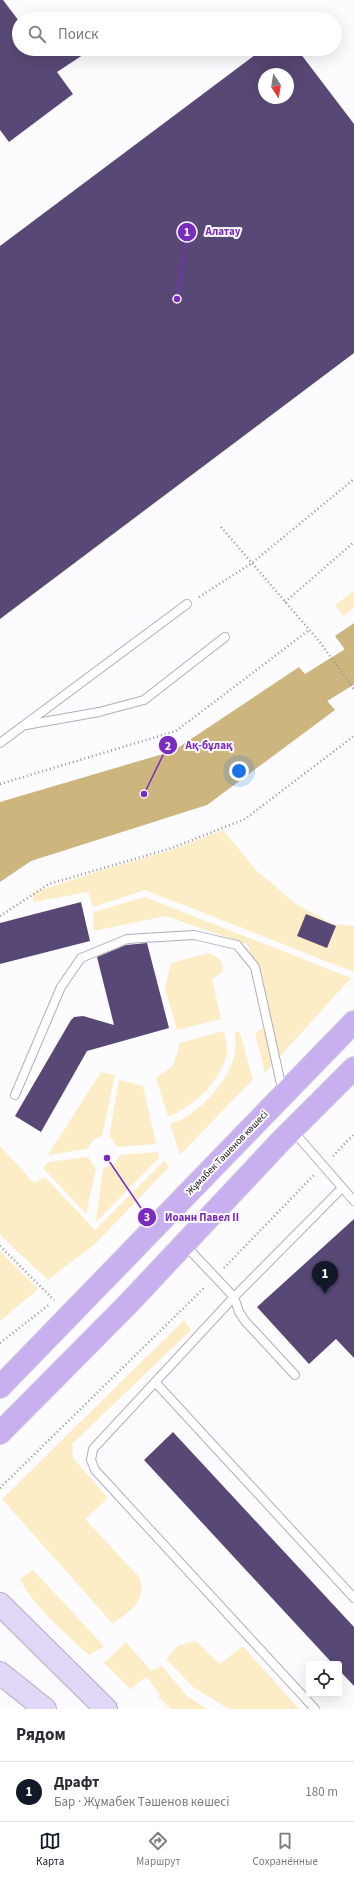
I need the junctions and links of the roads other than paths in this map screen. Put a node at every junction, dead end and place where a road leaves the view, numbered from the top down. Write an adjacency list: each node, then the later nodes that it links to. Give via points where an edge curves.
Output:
1 (188, 604): 3 (lane)
2 (225, 637): 3 (lane, via 144,700 99,712)
3 (23, 726): 4 (lane)
4 (0, 743)
5 (354, 1022): 8 (main road, Жұмабек Тәшенов көшесі)
6 (354, 1068): 9 (main road)
7 (15, 1095): 8 (lane, via 61,987 81,958 127,939 194,935 237,945 255,967)
8 (284, 1095): 16 (main road, Жұмабек Тәшенов көшесі)
9 (292, 1130): 10 (lane); 12 (main road)
10 (342, 1188): 11 (lane); 13 (lane)
11 (354, 1201)
12 (184, 1244): 13 (lane); 17 (main road)
13 (234, 1297): 14 (lane, via 245,1322); 15 (lane)
14 (295, 1375)
15 (155, 1382): 18 (lane); 23 (lane, via 93,1449 91,1460 95,1470)
16 (0, 1387)
17 (0, 1433)
18 (354, 1598)
19 (0, 1604): 22 (main road)
20 (0, 1672): 21 (main road)
21 (45, 1709)
22 (106, 1709)
23 (314, 1709)

